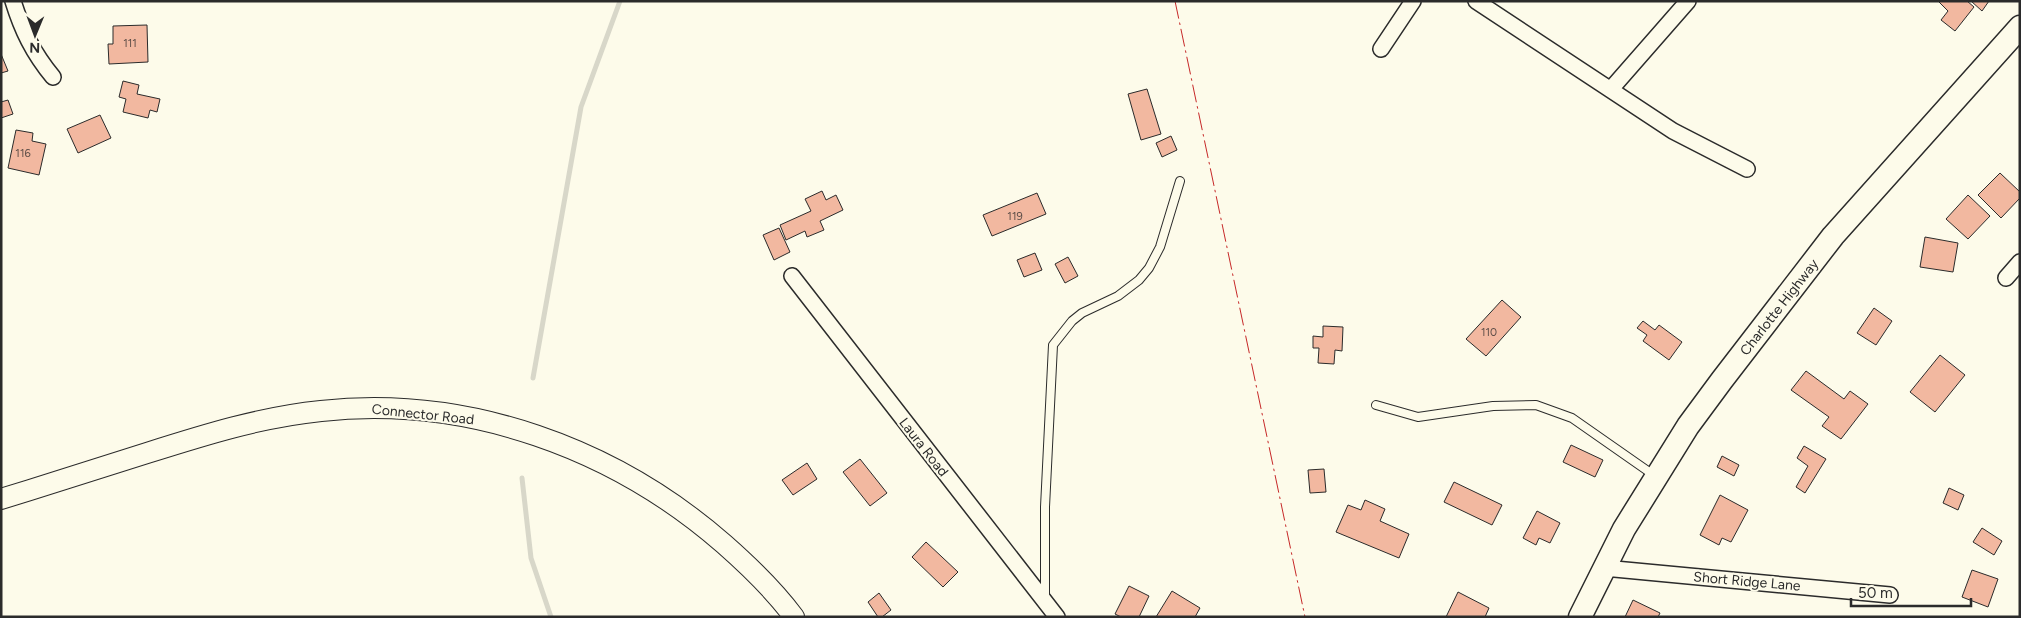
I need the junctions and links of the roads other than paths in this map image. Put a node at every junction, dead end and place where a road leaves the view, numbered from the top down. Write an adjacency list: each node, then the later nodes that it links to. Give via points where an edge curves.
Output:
1 (13, 1): 7 (street, via 22,32)
2 (1413, 1): 6 (street)
3 (1476, 1): 8 (street)
4 (1688, 1): 8 (street)
5 (2020, 27): 15 (main road, Charlotte Highway, via 1834,236 1688,426)
6 (1380, 50)
7 (53, 77)
8 (1611, 89): 9 (street, via 1673,131)
9 (1747, 169)
10 (1180, 181): 19 (lane, via 1160,247 1149,268 1118,296 1072,321 1053,345 1045,507)
11 (2020, 262): 13 (street)
12 (792, 276): 19 (street, Laura Road)
13 (2006, 278)
14 (1376, 406): 15 (lane, via 1418,417 1493,406 1536,405 1572,418)
15 (1656, 477): 17 (main road, Charlotte Highway)
16 (1, 499): 20 (street, Connector Road, via 225,429 276,418 366,408 448,414 536,434 624,472 701,524 744,561)
17 (1604, 568): 18 (street, Short Ridge Lane); 22 (main road, Charlotte Highway)
18 (1890, 595)
19 (1045, 601): 21 (street, Laura Road)
20 (794, 617)
21 (1057, 617)
22 (1580, 617)

